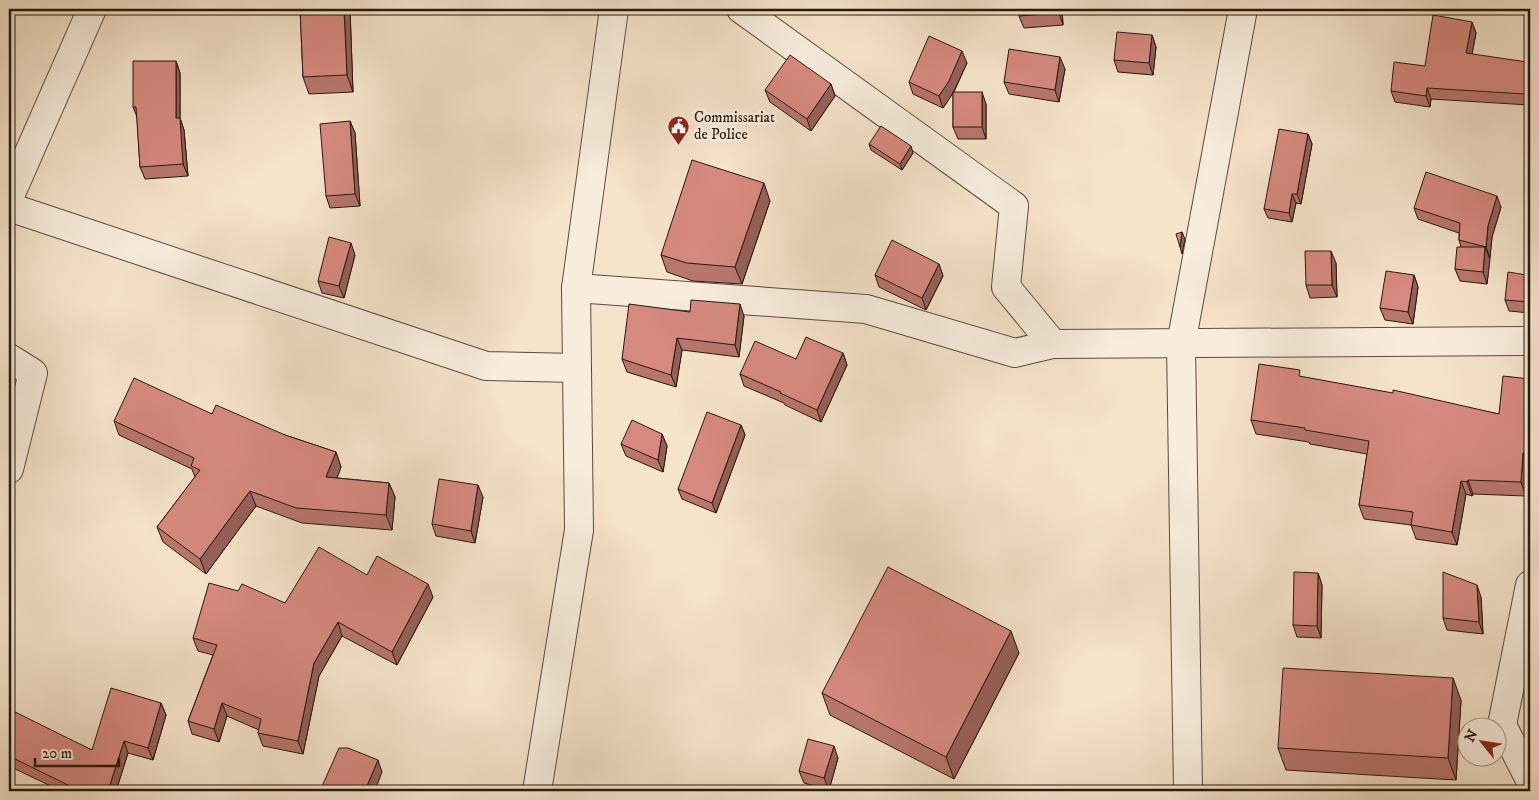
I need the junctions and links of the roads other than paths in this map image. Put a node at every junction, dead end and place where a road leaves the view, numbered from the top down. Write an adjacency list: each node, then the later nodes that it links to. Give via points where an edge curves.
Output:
1 (92, 9): 5 (street)
2 (614, 9): 7 (street)
3 (743, 9): 9 (street, via 1014,206 1006,287)
4 (1243, 9): 10 (street)
5 (9, 198)
6 (9, 207): 12 (street, via 486,366)
7 (576, 288): 9 (street, via 866,308 1015,352); 12 (street)
8 (1530, 341): 10 (street)
9 (1053, 344): 10 (street)
10 (1180, 344): 17 (street)
11 (9, 358): 13 (street, via 33,373)
12 (577, 368): 16 (street, via 579,530)
13 (9, 469)
14 (1530, 585): 15 (street, via 1502,725)
15 (1530, 780)
16 (538, 791)
17 (1188, 791)

